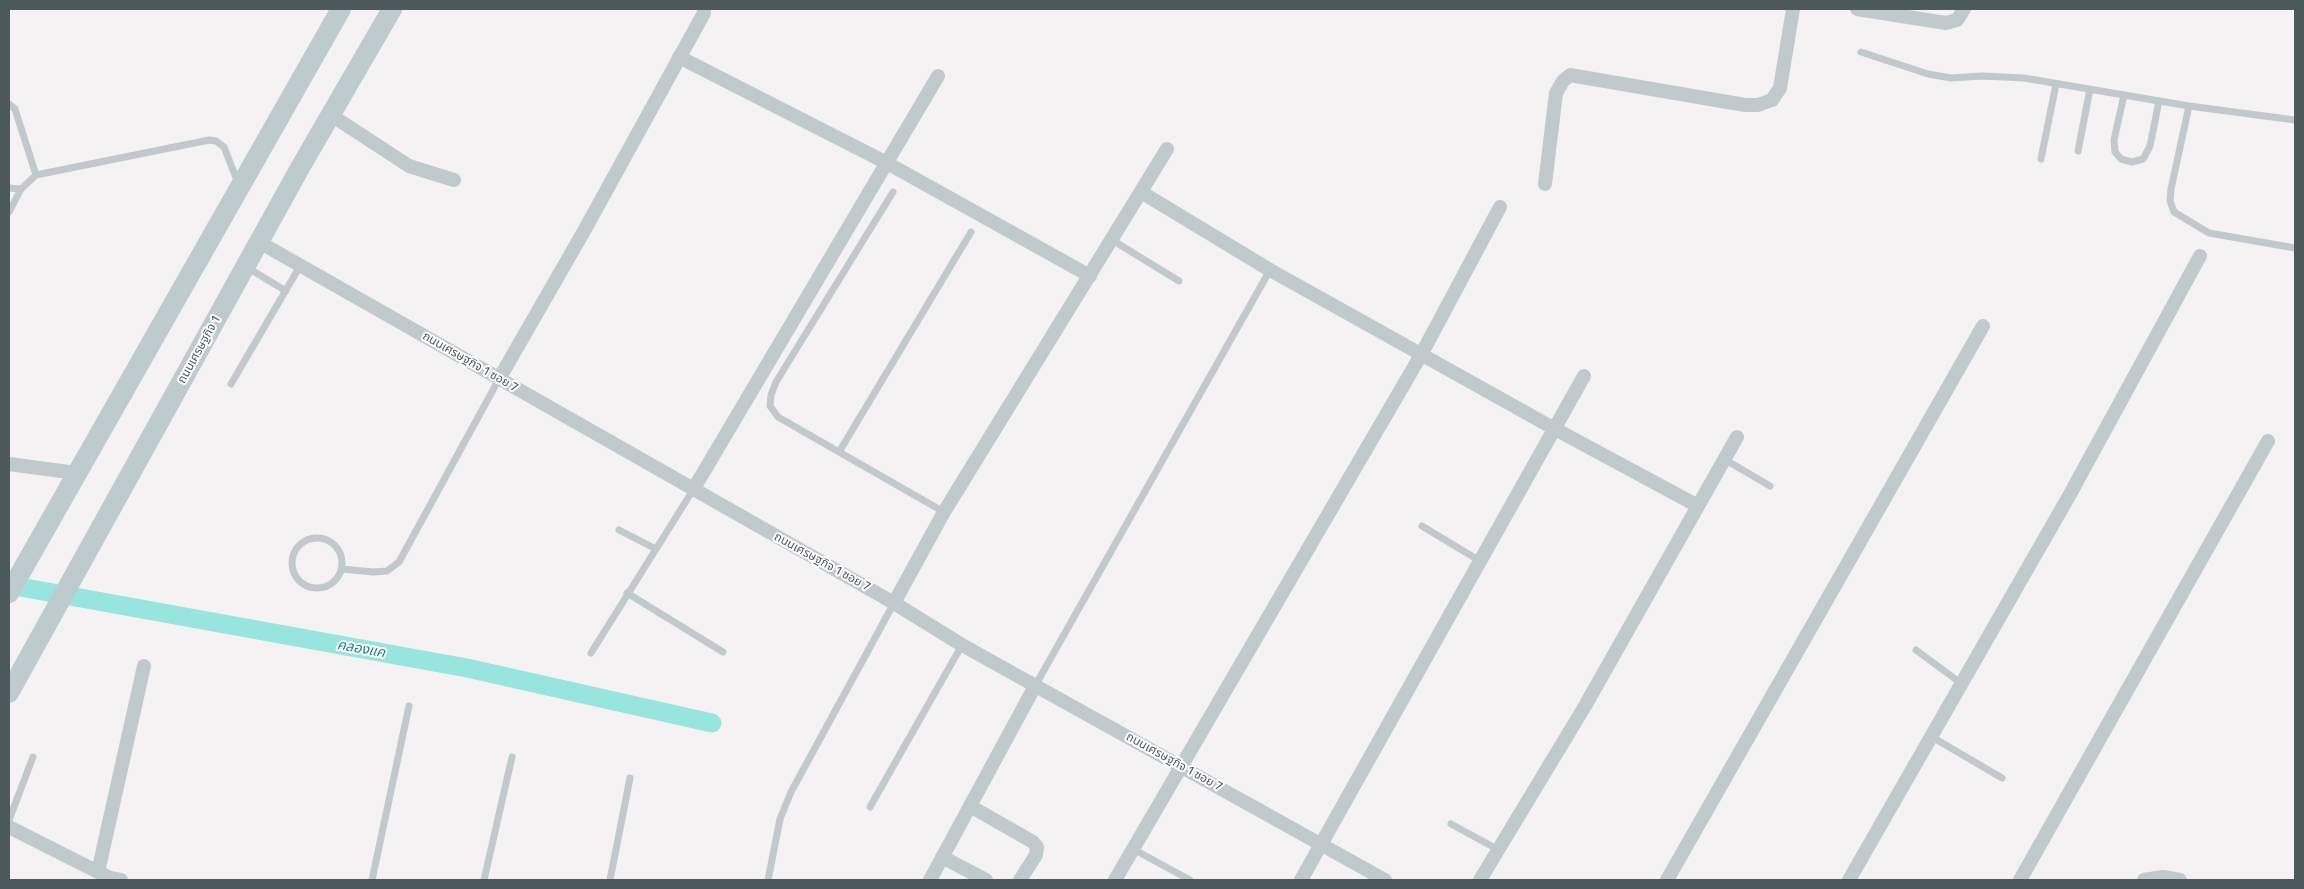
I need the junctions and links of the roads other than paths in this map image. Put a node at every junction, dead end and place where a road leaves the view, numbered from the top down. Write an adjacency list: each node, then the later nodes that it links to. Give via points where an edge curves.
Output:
1 (341, 9): 25 (main road)
2 (392, 9): 16 (main road, ถนนเศรษฐกิจ 1)
3 (1793, 9): 24 (street, via 1780,88 1772,100 1758,105 1570,75 1556,93)
4 (1857, 9): 5 (street, via 1946,23 1957,20)
5 (1964, 9)
6 (704, 12): 8 (street)
7 (1861, 52): 10 (lane, via 1928,74 1951,78 2007,77)
8 (679, 57): 21 (street); 46 (street)
9 (938, 76): 21 (street)
10 (2056, 84): 11 (lane); 20 (lane)
11 (2090, 89): 12 (lane); 19 (lane)
12 (2124, 95): 13 (lane); 13 (lane, via 2114,140 2115,152 2121,160 2132,162 2143,159 2150,146)
13 (2159, 101): 15 (lane)
14 (9, 104): 22 (lane, via 15,109)
15 (2190, 106): 17 (lane); 35 (lane, via 2171,188 2170,202 2174,212 2209,232)
16 (331, 115): 23 (street, via 409,166); 34 (main road, ถนนเศรษฐกิจ 1)
17 (2295, 120)
18 (1167, 149): 29 (street)
19 (2078, 151)
20 (2041, 159)
21 (887, 163): 40 (street); 56 (street)
22 (36, 175): 25 (lane, via 209,140 224,148); 27 (lane)
23 (454, 180)
24 (1546, 184)
25 (239, 185): 54 (main road)
26 (9, 188): 27 (lane)
27 (21, 189): 31 (lane)
28 (893, 192): 51 (lane, via 771,395 770,406 778,416)
29 (1141, 192): 33 (street); 39 (street)
30 (1500, 207): 44 (street)
31 (9, 212)
32 (972, 232): 51 (lane)
33 (1112, 240): 40 (street); 41 (lane)
34 (259, 242): 37 (street, ถนนเศรษฐกิจ 1 ซอย 7); 38 (main road, ถนนเศรษฐกิจ 1)
35 (2295, 248)
36 (2200, 256): 72 (street)
37 (300, 266): 42 (lane); 46 (street, ถนนเศรษฐกิจ 1 ซอย 7)
38 (245, 267): 42 (lane); 74 (main road, ถนนเศรษฐกิจ 1)
39 (1270, 270): 44 (street); 73 (lane)
40 (1090, 276): 58 (street)
41 (1179, 281)
42 (286, 291): 47 (lane)
43 (1983, 326): 104 (street)
44 (1421, 355): 48 (street); 79 (street)
45 (1584, 376): 48 (street)
46 (499, 379): 56 (street, ถนนเศรษฐกิจ 1 ซอย 7); 63 (lane, via 399,562 387,571)
47 (231, 384)
48 (1555, 429): 57 (street); 62 (street)
49 (1736, 437): 52 (street)
50 (2268, 442): 106 (street)
51 (840, 452): 58 (lane)
52 (1724, 459): 55 (lane); 57 (street)
53 (9, 464): 54 (street)
54 (76, 473): 64 (main road)
55 (1770, 486)
56 (693, 490): 61 (lane); 66 (street, ถนนเศรษฐกิจ 1 ซอย 7)
57 (1698, 506): 89 (street, via 1585,706)
58 (944, 512): 66 (street)
59 (1422, 526): 62 (lane)
60 (620, 530): 61 (lane)
61 (656, 549): 65 (lane)
62 (1480, 561): 87 (street)
63 (342, 569): 63 (lane, via 338,578 329,585 309,587 294,573 294,552 310,539 330,541 338,548)
64 (9, 593)
65 (628, 593): 69 (lane); 70 (lane)
66 (894, 602): 67 (street, ถนนเศรษฐกิจ 1 ซอย 7); 95 (lane, via 791,792 780,819)
67 (962, 645): 73 (street, ถนนเศรษฐกิจ 1 ซอย 7); 83 (lane)
68 (1916, 650): 72 (lane)
69 (723, 652)
70 (591, 653)
71 (144, 666): 91 (street)
72 (1962, 685): 76 (street)
73 (1035, 686): 79 (street, ถนนเศรษฐกิจ 1 ซอย 7); 82 (street)
74 (9, 693)
75 (410, 706): 92 (lane)
76 (1932, 737): 81 (lane); 105 (street)
77 (33, 756): 84 (lane)
78 (512, 757): 93 (lane)
79 (1181, 767): 87 (street, ถนนเศรษฐกิจ 1 ซอย 7); 88 (street)
80 (630, 778): 94 (lane)
81 (2002, 778)
82 (970, 806): 90 (street); 98 (street, via 1033,842 1036,855)
83 (870, 807)
84 (9, 820)
85 (1451, 824): 89 (lane)
86 (9, 827): 91 (street)
87 (1322, 844): 101 (street); 102 (street, ถนนเศรษฐกิจ 1 ซอย 7)
88 (1133, 849): 99 (street); 100 (lane)
89 (1497, 849): 103 (street)
90 (942, 857): 96 (street); 97 (street)
91 (110, 878)
92 (372, 880)
93 (484, 880)
94 (610, 880)
95 (768, 880)
96 (930, 880)
97 (986, 880)
98 (1020, 880)
99 (1115, 880)
100 (1190, 880)
101 (1301, 880)
102 (1385, 880)
103 (1480, 880)
104 (1667, 880)
105 (1849, 880)
106 (2020, 880)
107 (2144, 880): 108 (street, via 2163,877)
108 (2180, 880)

